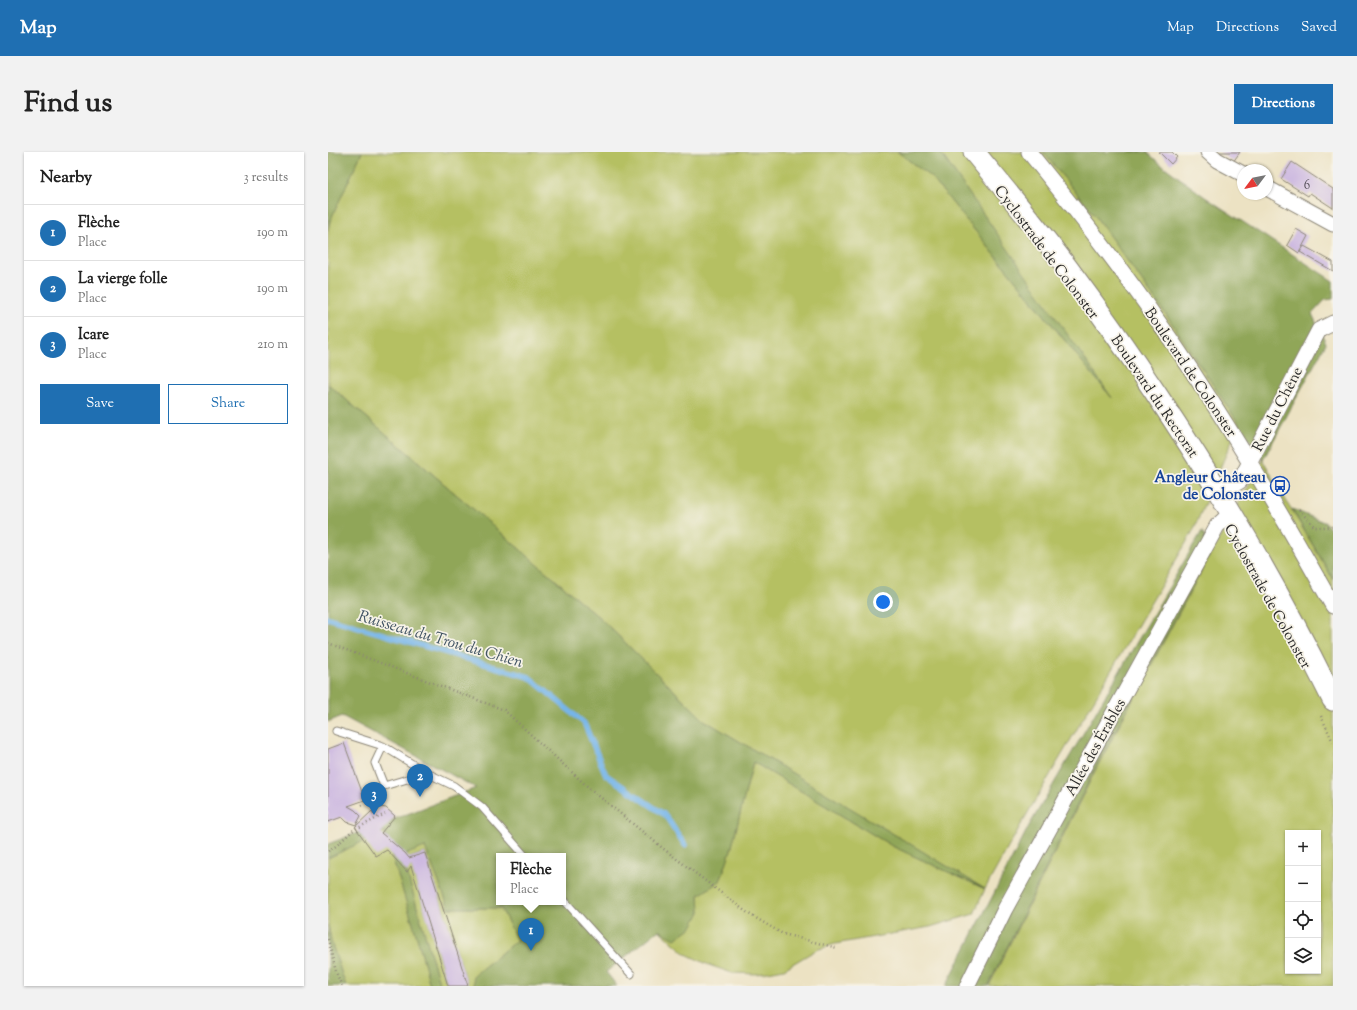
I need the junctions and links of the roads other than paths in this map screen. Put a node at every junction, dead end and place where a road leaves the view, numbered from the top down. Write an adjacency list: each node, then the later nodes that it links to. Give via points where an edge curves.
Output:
1 (974, 152): 9 (main road, Boulevard du Rectorat, via 1068,270 1120,342 1174,421)
2 (1029, 152): 8 (street, Boulevard de Colonster, via 1077,211 1152,312)
3 (1208, 152): 4 (street)
4 (1237, 171)
5 (1273, 191): 6 (street)
6 (1333, 224)
7 (1333, 323): 8 (street, Rue du Chêne, via 1319,330)
8 (1250, 462): 9 (street, Rue du Chêne, via 1240,481); 11 (street, Boulevard de Colonster)
9 (1219, 494): 10 (main road, Boulevard du Rectorat)
10 (1231, 513): 12 (main road, Boulevard du Rectorat, via 1294,625); 19 (street, Allée des Érables, via 1217,526 1005,909)
11 (1333, 606)
12 (1326, 705)
13 (336, 731): 14 (lane)
14 (383, 746): 15 (lane); 15 (lane, via 376,763 384,786)
15 (427, 773): 16 (lane, via 454,786 482,807)
16 (522, 853)
17 (566, 902): 18 (lane)
18 (631, 974)
19 (967, 986)

